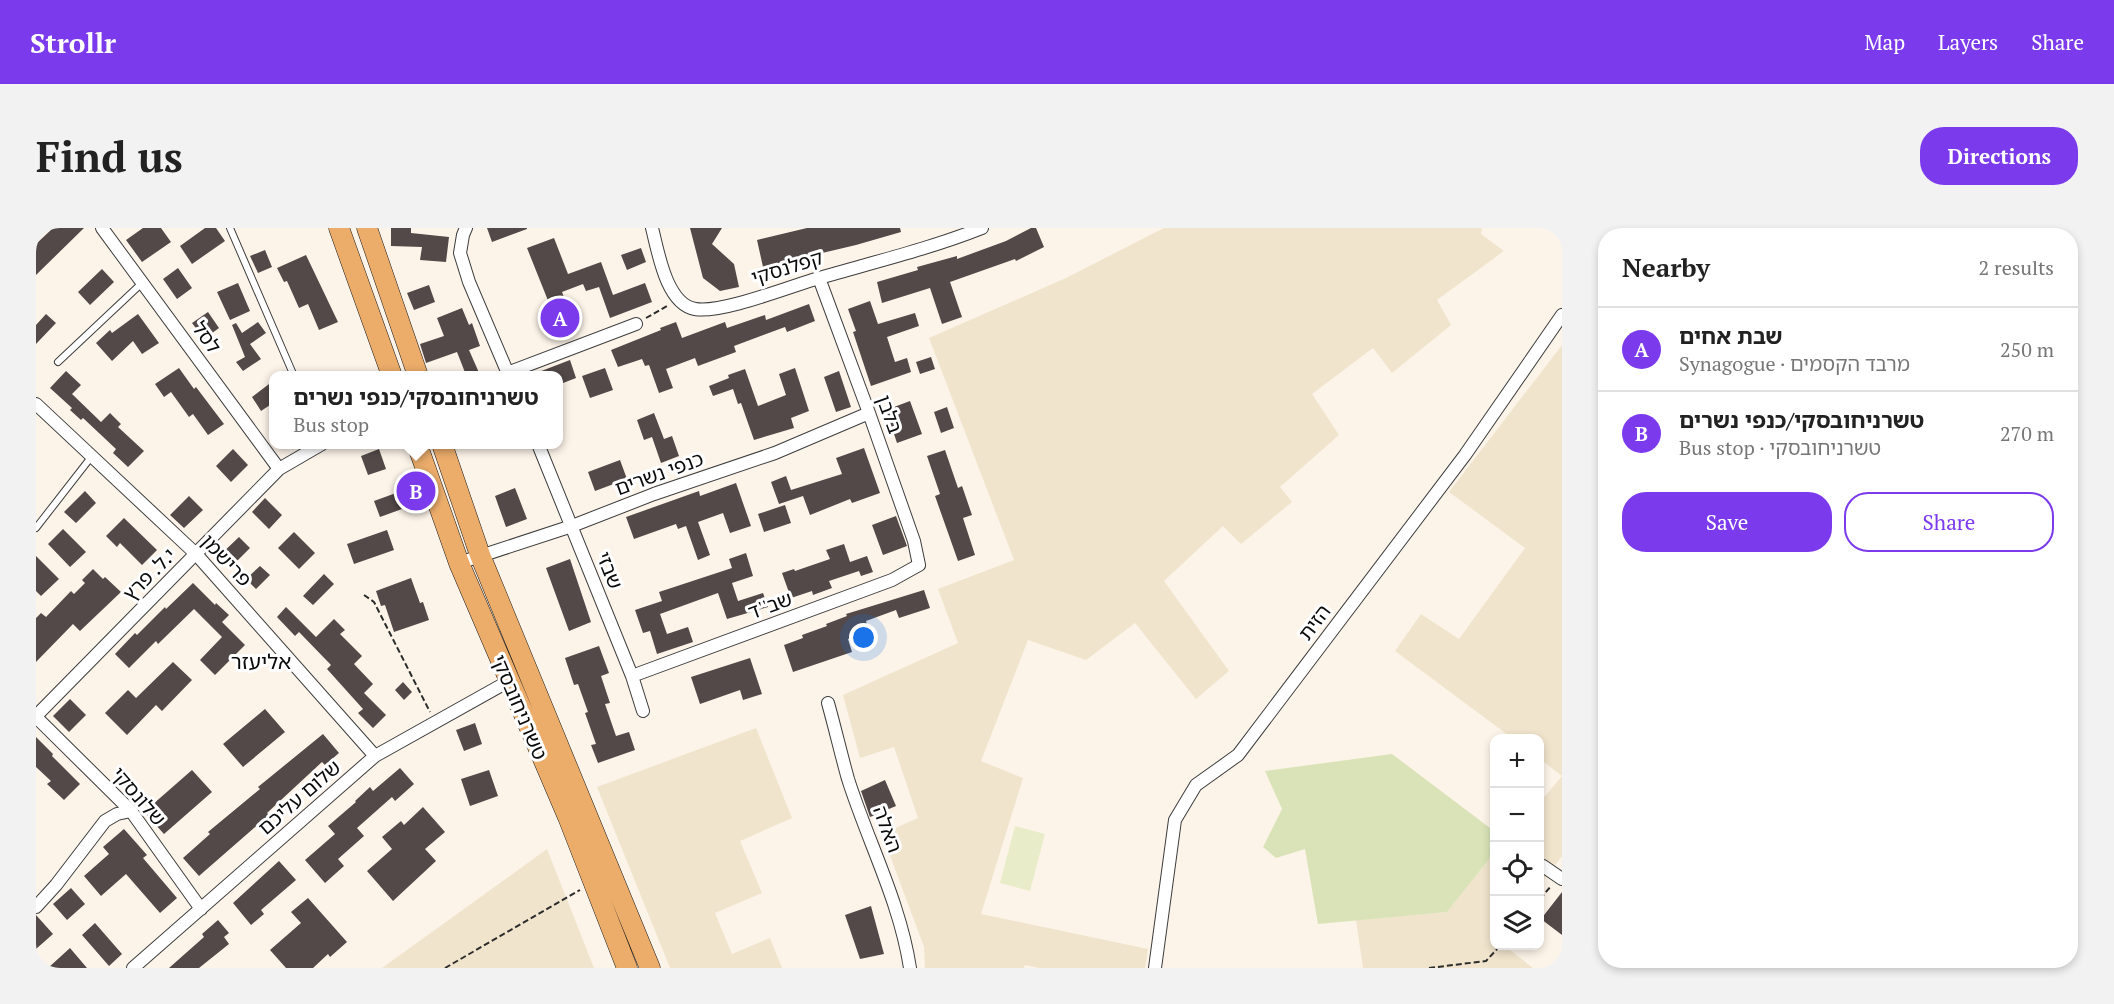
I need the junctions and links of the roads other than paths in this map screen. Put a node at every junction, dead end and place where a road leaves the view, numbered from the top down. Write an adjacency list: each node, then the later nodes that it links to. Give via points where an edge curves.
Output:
1 (102, 228): 9 (street, לסל)
2 (230, 228): 13 (lane)
3 (339, 228): 14 (main road)
4 (367, 228): 15 (main road)
5 (466, 228): 16 (street, via 460,253)
6 (652, 228): 8 (street, קפלנסקי, via 664,275 678,300 694,309 729,305)
7 (982, 228): 8 (street, קפלנסקי)
8 (819, 278): 19 (street, בלבן)
9 (143, 282): 12 (lane); 25 (street, לסל)
10 (1562, 315): 47 (street, הזית, via 1465,455 1238,755 1196,785 1175,820)
11 (636, 324): 17 (street)
12 (58, 362)
13 (292, 371)
14 (391, 371)
15 (417, 371)
16 (507, 371)
17 (516, 371)
18 (36, 404): 24 (street, פרישמן)
19 (869, 413): 26 (street, כנפי נשרים, via 775,453); 31 (street, בלבן)
20 (313, 449): 25 (street, י.ל. פרץ)
21 (419, 449): 30 (main road, טשרניחובסקי)
22 (444, 449): 29 (main road, טשרניחובסקי)
23 (540, 449): 26 (street, שבזי)
24 (92, 456): 27 (lane); 28 (street, פרישמן)
25 (279, 469): 28 (street, י.ל. פרץ)
26 (572, 526): 29 (street, כנפי נשרים); 32 (street, שבזי)
27 (36, 528)
28 (196, 554): 36 (street, י.ל. פרץ); 37 (street, פרישמן)
29 (480, 555): 30 (street, כנפי נשרים); 45 (main road, טשרניחובסקי)
30 (459, 563): 33 (main road, טשרניחובסקי)
31 (919, 565): 32 (street, שב''ד, via 892,580)
32 (632, 676): 35 (street, שבזי)
33 (509, 681): 37 (street, שלום עליכם); 44 (main road, טשרניחובסקי)
34 (828, 703): 46 (street, האלה, via 849,780 899,920)
35 (643, 711)
36 (36, 717): 38 (street, שלונסקי)
37 (375, 756): 42 (street, שלום עליכם)
38 (131, 811): 41 (street, via 105,821); 42 (street, שלונסקי)
39 (1544, 867): 40 (street)
40 (1560, 878)
41 (36, 907)
42 (201, 909): 43 (street, שלום עליכם)
43 (133, 968)
44 (627, 968)
45 (650, 968)
46 (910, 968)
47 (1155, 968)

